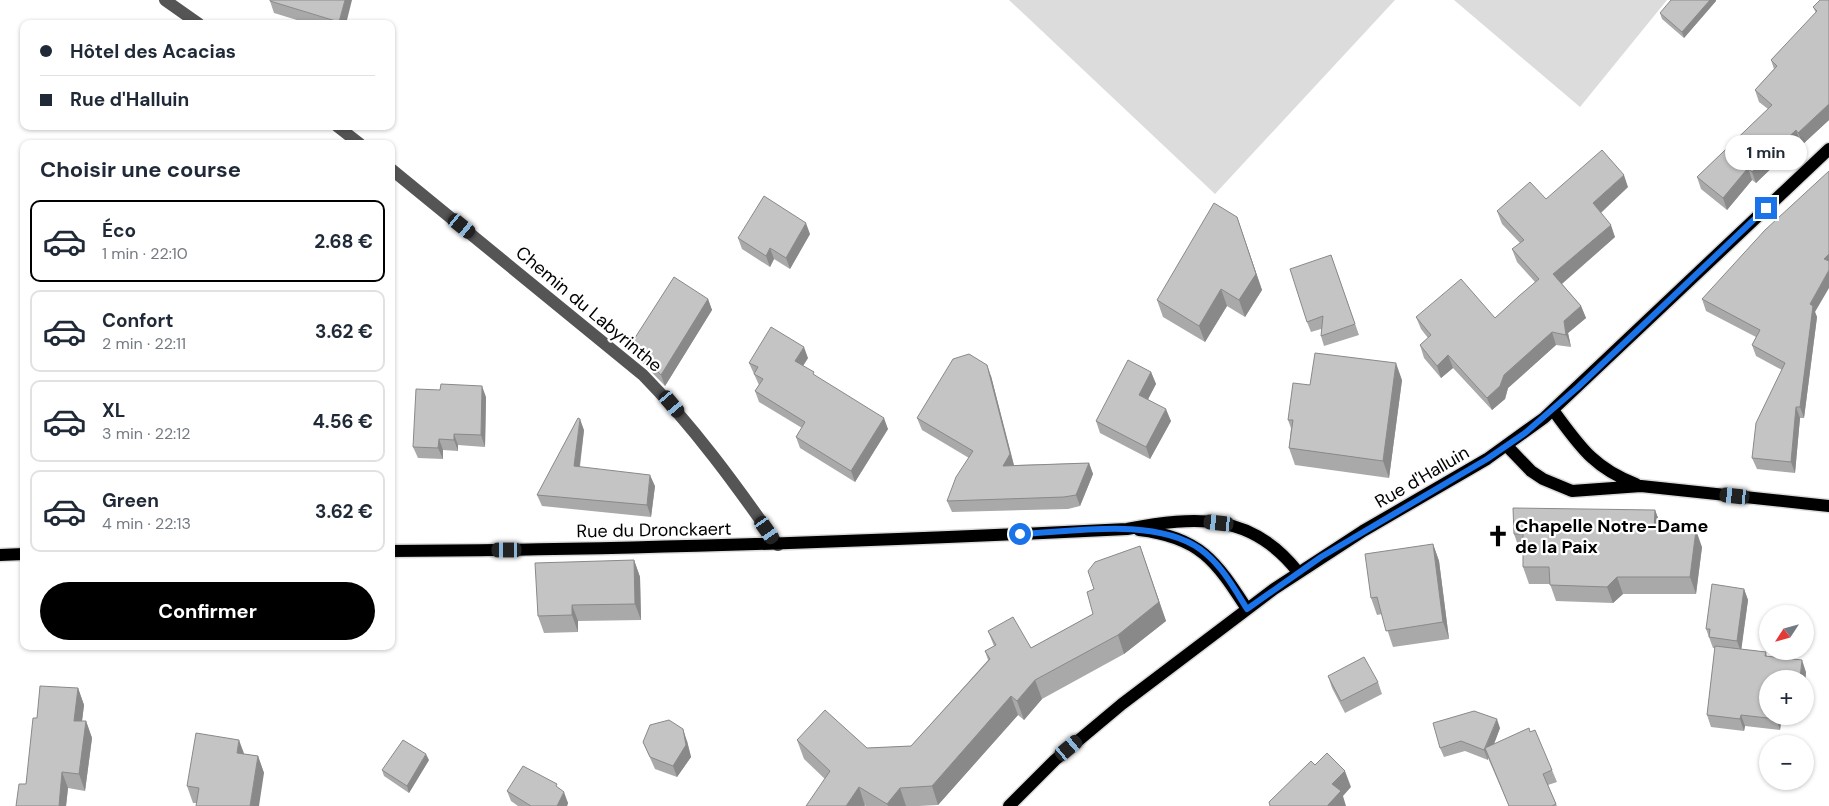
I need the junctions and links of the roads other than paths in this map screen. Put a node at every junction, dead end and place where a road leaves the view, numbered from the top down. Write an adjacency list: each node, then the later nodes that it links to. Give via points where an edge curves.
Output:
1 (165, 0): 2 (street)
2 (193, 20)
3 (342, 130): 4 (street)
4 (355, 140)
5 (1829, 148): 7 (main road, Rue d'Halluin)
6 (395, 172): 12 (street, Chemin du Labyrinthe, via 643,375 712,452)
7 (1554, 410): 8 (main road, Rue d'Halluin); 9 (main road, via 1594,460 1616,476)
8 (1507, 446): 9 (main road, via 1531,471 1572,491); 16 (main road, Rue d'Halluin)
9 (1640, 486): 10 (main road)
10 (1829, 506)
11 (1127, 529): 12 (main road, Rue du Dronckaert); 16 (main road, Rue du Dronckaert, via 1175,522 1232,525 1263,537); 17 (main road, Rue du Dronckaert, via 1181,538 1201,550 1228,578)
12 (778, 545): 13 (main road, Rue du Dronckaert)
13 (395, 551)
14 (20, 554): 15 (main road)
15 (0, 555)
16 (1298, 572): 17 (main road, Rue d'Halluin)
17 (1247, 609): 18 (main road, Rue d'Halluin, via 1122,704 1055,760)
18 (1009, 806)

